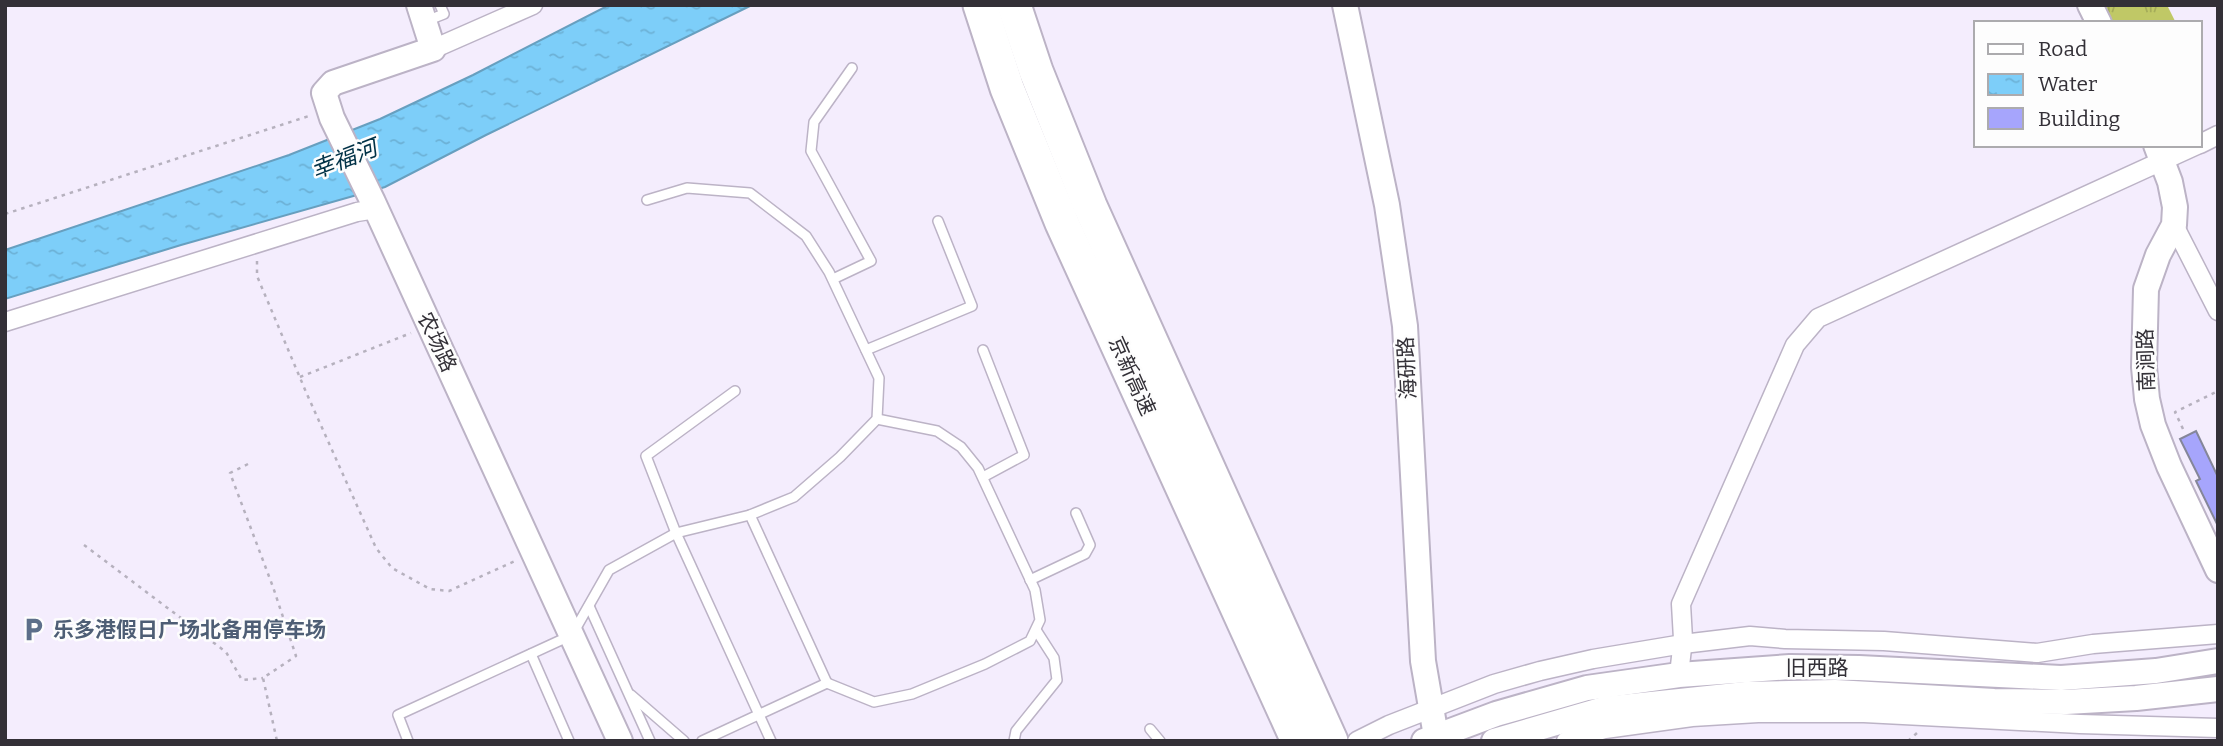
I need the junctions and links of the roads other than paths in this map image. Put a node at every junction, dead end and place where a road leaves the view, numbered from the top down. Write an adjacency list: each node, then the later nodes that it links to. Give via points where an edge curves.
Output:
1 (533, 5): 8 (street)
2 (981, 5): 46 (highway, 京新高速, via 1007,89 1062,223)
3 (1014, 5): 46 (highway, 京新高速, via 1090,206)
4 (1345, 5): 42 (main road, 海研路, via 1387,205 1405,326 1423,661)
5 (2091, 5): 7 (main road)
6 (428, 11): 8 (main road)
7 (2098, 21)
8 (433, 49): 15 (main road, 农场路, via 333,83 324,93)
9 (852, 68): 18 (lane, via 814,122 811,150 871,261)
10 (2218, 135): 11 (street)
11 (2202, 143)
12 (2189, 147): 13 (street)
13 (2159, 153): 17 (main road, via 2175,207); 35 (street, via 1818,318 1795,345 1681,604)
14 (647, 200): 18 (lane, via 687,188 750,193 806,236)
15 (374, 206): 20 (street); 34 (main road, 农场路)
16 (938, 221): 21 (lane, via 972,306)
17 (2174, 225): 19 (street); 29 (main road, 南涧路, via 2146,289 2147,399 2169,466)
18 (833, 279): 21 (lane)
19 (2218, 311)
20 (5, 323)
21 (866, 350): 24 (lane, via 879,378)
22 (983, 350): 25 (lane, via 1024,455)
23 (736, 391): 28 (lane, via 646,456)
24 (877, 419): 25 (lane, via 937,431 961,447); 27 (lane, via 794,497)
25 (983, 477): 30 (lane)
26 (1076, 513): 30 (lane, via 1090,545 1085,554)
27 (750, 515): 28 (lane); 39 (lane)
28 (676, 533): 31 (lane, via 609,570); 43 (lane)
29 (2218, 570)
30 (1030, 580): 32 (lane, via 1040,620)
31 (589, 606): 34 (lane); 41 (lane)
32 (1036, 630): 39 (lane, via 1030,641 912,694 874,702); 55 (lane, via 1054,658 1056,680 1016,731)
33 (2218, 634): 35 (street, via 2037,653 1884,640 1750,636)
34 (572, 635): 36 (lane); 50 (main road, 农场路)
35 (1683, 644): 38 (street); 42 (street, via 1540,671)
36 (531, 654): 48 (lane, via 398,715); 49 (lane)
37 (2218, 661): 38 (main road, 旧西路, via 2062,678 1845,667)
38 (1679, 675): 47 (main road, 旧西路, via 1587,688)
39 (827, 683): 43 (lane)
40 (2218, 689): 58 (main road, 旧西路, via 2066,702 1835,692 1746,694 1604,709)
41 (627, 691): 51 (lane); 52 (lane)
42 (1431, 709): 47 (main road, 海研路); 57 (street)
43 (759, 715): 53 (lane); 54 (lane)
44 (2218, 728): 59 (street, via 1758,713 1605,729)
45 (1150, 729): 56 (lane)
46 (1311, 733)
47 (1430, 738)
48 (408, 741)
49 (569, 741)
50 (620, 741)
51 (650, 741)
52 (684, 741)
53 (702, 741)
54 (771, 741)
55 (1014, 741)
56 (1160, 741)
57 (1357, 741)
58 (1494, 741)
59 (1566, 741)

